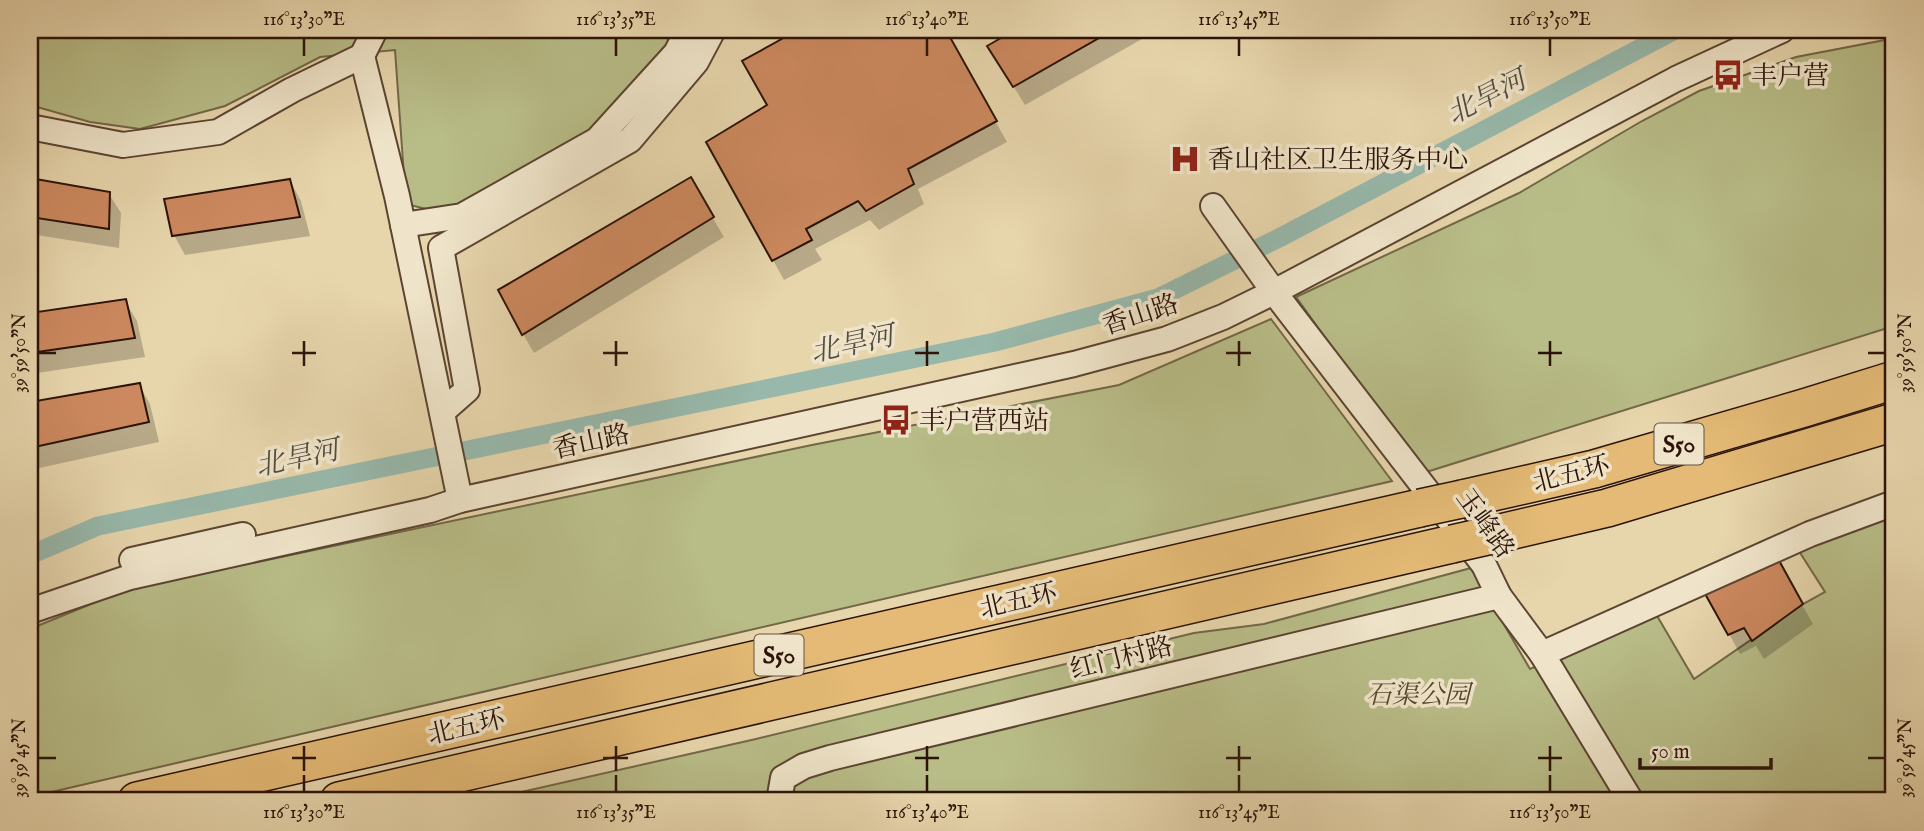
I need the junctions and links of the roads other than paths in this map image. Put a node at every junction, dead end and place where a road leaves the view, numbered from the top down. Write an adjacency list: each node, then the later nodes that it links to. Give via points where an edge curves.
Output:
1 (375, 30): 5 (street)
2 (688, 30): 8 (street, via 677,53 597,140 462,216)
3 (713, 30): 11 (street, via 696,62 630,141 440,248 467,390)
4 (1767, 33): 9 (street, 香山路)
5 (362, 56): 6 (street, via 218,132 123,145); 8 (street)
6 (30, 127)
7 (1213, 206): 9 (street, 玉峰路)
8 (403, 225): 11 (street)
9 (1274, 292): 13 (street, 香山路, via 1167,339 1110,355); 16 (street, 玉峰路, via 1484,565)
10 (1894, 380): 19 (highway, 北五环 / S50, bridge, via 1594,468)
11 (442, 412): 13 (street)
12 (1894, 422): 20 (highway, 北五环 / S50, bridge, via 1607,508)
13 (460, 500): 15 (street, 香山路, via 427,498 179,548 107,566); 17 (street, 香山路, via 130,577)
14 (1894, 503): 18 (street, via 1810,534)
15 (30, 596)
16 (1499, 596): 18 (street, 玉峰路); 21 (street, 红门村路, via 817,762 783,778)
17 (30, 611)
18 (1542, 654): 22 (street, 玉峰路)
19 (137, 801)
20 (339, 801)
21 (779, 801)
22 (1631, 801)

